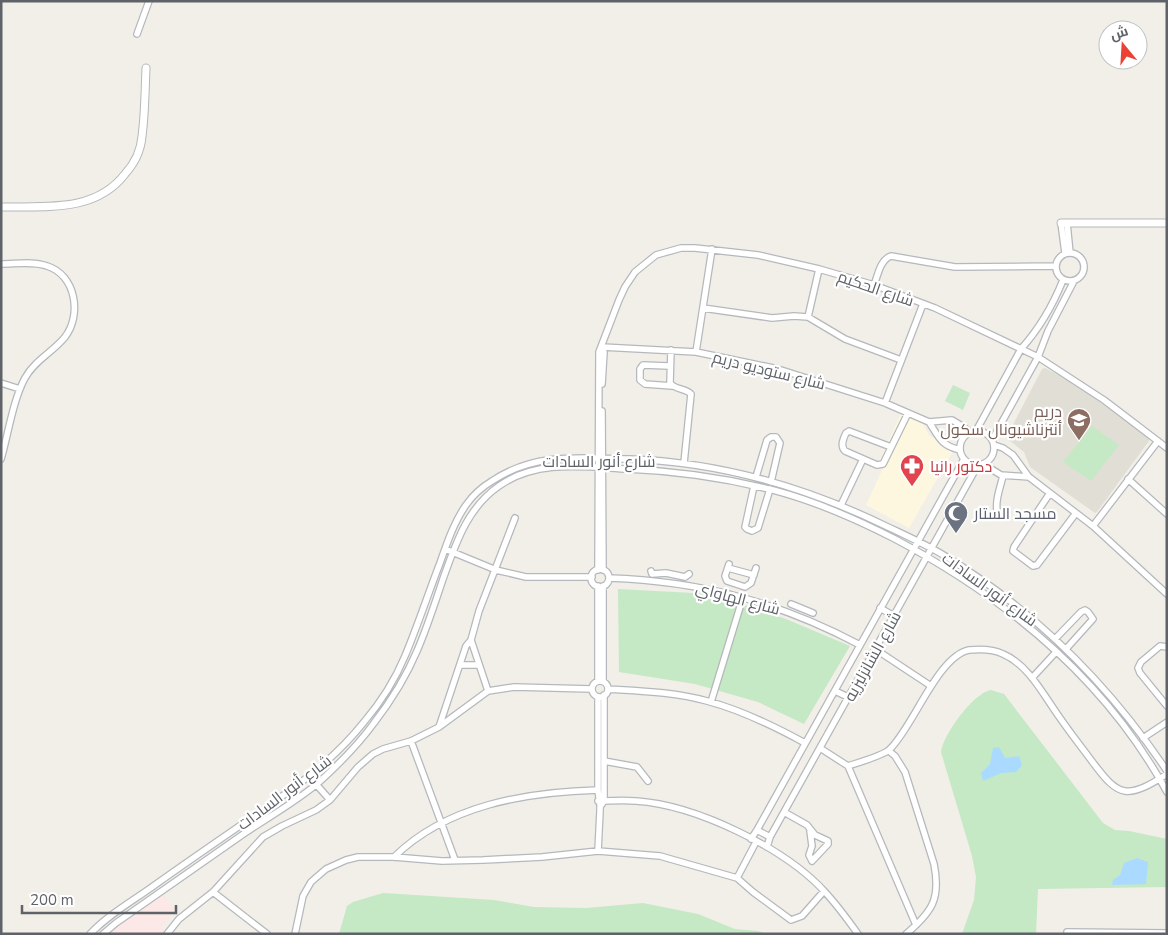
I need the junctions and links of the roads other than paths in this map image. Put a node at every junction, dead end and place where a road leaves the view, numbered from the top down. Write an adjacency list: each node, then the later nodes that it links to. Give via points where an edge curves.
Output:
1 (150, 1): 2 (street)
2 (137, 34)
3 (146, 68): 4 (street, via 141,144 133,164 120,181 100,196 77,204)
4 (1, 207)
5 (1064, 223): 6 (street); 8 (street)
6 (1167, 223)
7 (712, 249): 11 (street, شارع الحكيم, via 758,255); 16 (street); 18 (street, شارع الحكيم, via 673,250 656,255 641,266 625,287)
8 (1068, 253): 10 (street, via 1059,258); 13 (street, via 1082,258 1084,267 1082,276)
9 (1, 264): 27 (street, via 39,264 52,268 64,278 75,303 73,321 64,338 31,368)
10 (1056, 266): 12 (street); 14 (street, via 956,267 891,256 883,262)
11 (819, 269): 14 (street, شارع الحكيم); 17 (street)
12 (1063, 280): 13 (street); 19 (street, via 1050,309)
13 (1074, 281): 22 (street)
14 (874, 285): 15 (street, شارع الحكيم)
15 (923, 304): 19 (street, شارع الحكيم); 23 (street)
16 (703, 308): 17 (street, via 772,318); 21 (street)
17 (808, 318): 23 (street, via 845,339)
18 (602, 347): 20 (street, شارع ستوديو دريم); 37 (street, شارع الحكيم)
19 (1021, 349): 22 (street, شارع الحكيم); 31 (street)
20 (670, 350): 21 (street, شارع ستوديو دريم); 24 (street)
21 (696, 352): 28 (street, شارع ستوديو دريم, via 794,373)
22 (1038, 357): 32 (street, شارع الحكيم); 33 (street)
23 (901, 360): 28 (street)
24 (670, 366): 26 (street); 26 (street, via 643,365 640,380 645,384)
25 (1, 383): 27 (street)
26 (672, 386): 41 (street, via 691,394)
27 (20, 389): 38 (street)
28 (885, 403): 29 (street, شارع ستوديو دريم)
29 (908, 413): 30 (street, شارع ستوديو دريم); 34 (street)
30 (929, 422): 31 (street, شارع ستوديو دريم, via 952,420); 36 (street, via 940,441)
31 (973, 432): 33 (street, via 985,433); 36 (street, via 962,440)
32 (1158, 440): 35 (street, شارع الحكيم); 47 (street)
33 (993, 442): 42 (street, via 992,456); 46 (street, via 1014,455)
34 (891, 447): 39 (street, via 883,464); 39 (street, via 854,432 846,433 843,449)
35 (1167, 448)
36 (960, 450): 40 (street)
37 (601, 458): 41 (street, شارع أنور السادات); 43 (street, شارع الحكيم); 49 (street, شارع أنور السادات, via 537,461 510,470)
38 (1, 459)
39 (863, 459): 54 (street)
40 (964, 459): 42 (street); 60 (street, شارع الشانزليزيه)
41 (684, 463): 45 (street, شارع أنور السادات)
42 (980, 464): 44 (street); 61 (street, شارع الشانزليزيه)
43 (601, 467): 50 (street, شارع أنور السادات, via 673,471); 52 (street, شارع أنور السادات, via 543,468 521,474); 68 (street, شارع الحكيم)
44 (1003, 476): 46 (street); 57 (street, via 997,498)
45 (756, 477): 48 (street, شارع أنور السادات); 48 (street, via 767,440 776,437 780,443)
46 (1030, 477): 53 (street)
47 (1128, 479): 56 (street); 59 (street)
48 (771, 482): 54 (street, شارع أنور السادات)
49 (488, 484): 52 (street); 63 (street, شارع أنور السادات, via 466,504)
50 (754, 486): 51 (street, شارع أنور السادات); 51 (street, via 745,526 752,531 758,528)
51 (770, 490): 62 (street, شارع أنور السادات, via 846,516)
52 (493, 491): 64 (street, شارع أنور السادات, via 473,510)
53 (1050, 493): 55 (street); 55 (street, via 1014,547 1015,554 1032,566 1037,565)
54 (842, 505): 60 (street, شارع أنور السادات)
55 (1076, 513): 59 (street)
56 (1167, 514)
57 (998, 515)
58 (515, 518): 67 (street)
59 (1093, 526): 80 (street)
60 (918, 542): 61 (street, شارع أنور السادات); 62 (street, شارع الشانزليزيه)
61 (932, 548): 65 (street, شارع الشانزليزيه); 91 (street, شارع أنور السادات, via 973,573)
62 (914, 549): 65 (street, شارع أنور السادات); 85 (street, شارع الشانزليزيه)
63 (445, 550): 64 (street); 122 (street, شارع أنور السادات, via 405,657 391,684 348,740)
64 (453, 552): 67 (street); 126 (street, شارع أنور السادات, via 417,651 394,694 358,742)
65 (927, 557): 89 (street, شارع الشانزليزيه); 97 (street, شارع أنور السادات, via 993,598)
66 (756, 568): 73 (street)
67 (496, 570): 74 (street, via 536,577); 92 (street)
68 (600, 570): 74 (street); 75 (street)
69 (651, 571): 70 (street, via 652,574)
70 (666, 574): 71 (street); 76 (street)
71 (674, 574): 72 (street, via 685,577); 77 (street)
72 (689, 574)
73 (754, 575): 78 (street, via 749,586); 78 (street, via 728,566 726,579)
74 (592, 577): 79 (street, via 593,583)
75 (609, 578): 76 (street, شارع الهاواي); 79 (street)
76 (666, 582): 77 (street, شارع الهاواي)
77 (673, 582): 81 (street, شارع الهاواي)
78 (737, 584): 81 (street)
79 (601, 586): 101 (street)
80 (1167, 594)
81 (735, 595): 82 (street, شارع الهاواي)
82 (743, 597): 88 (street, شارع الهاواي); 109 (street)
83 (791, 604): 84 (street)
84 (798, 607): 86 (street); 88 (street)
85 (880, 608): 89 (street); 93 (street, شارع الشانزليزيه)
86 (805, 610): 87 (street); 90 (street)
87 (813, 613)
88 (795, 614): 90 (street, شارع الهاواي)
89 (894, 616): 95 (street, شارع الشانزليزيه)
90 (802, 617): 93 (street, شارع الهاواي)
91 (1055, 639): 96 (street, شارع أنور السادات); 96 (street, via 1081,612 1088,612 1093,620)
92 (471, 640): 98 (street); 99 (street)
93 (860, 645): 105 (street, شارع الشانزليزيه)
94 (1167, 647): 110 (street, via 1160,646 1138,668)
95 (875, 649): 102 (street); 108 (street, شارع الشانزليزيه)
96 (1066, 650): 113 (street, شارع أنور السادات, via 1117,704)
97 (1056, 652): 100 (street); 123 (street, شارع أنور السادات, via 1113,712)
98 (460, 665): 99 (street); 112 (street)
99 (479, 665): 106 (street)
100 (1032, 678): 102 (street, via 1003,654 969,650 952,660); 123 (street, via 1111,784 1126,791 1134,790)
101 (600, 681): 103 (street); 104 (street)
102 (931, 686): 117 (street)
103 (608, 688): 107 (street); 109 (street)
104 (592, 689): 106 (street, via 514,687); 107 (street, via 594,695)
105 (834, 691): 108 (street); 115 (street, شارع الشانزليزيه)
106 (488, 692): 112 (street)
107 (601, 696): 118 (street); 127 (street)
108 (848, 697): 116 (street, شارع الشانزليزيه)
109 (711, 702): 115 (street, via 750,716)
110 (1167, 706)
111 (1167, 722): 113 (street)
112 (439, 727): 114 (street)
113 (1143, 738): 120 (street, شارع أنور السادات)
114 (412, 741): 129 (street, via 373,754); 132 (street)
115 (805, 743): 121 (street, شارع الشانزليزيه)
116 (820, 748): 119 (street); 124 (street, شارع الشانزليزيه)
117 (889, 751): 119 (street); 144 (street, via 904,772 937,878 937,890 930,910)
118 (604, 761): 125 (street, via 637,767); 130 (street)
119 (848, 766): 144 (street)
120 (1166, 771): 123 (street)
121 (789, 773): 124 (street); 133 (street, شارع الشانزليزيه)
122 (309, 777): 126 (street); 147 (street, شارع أنور السادات)
123 (1158, 777): 128 (street, شارع أنور السادات)
124 (802, 779): 131 (street, شارع الشانزليزيه)
125 (648, 781)
126 (316, 784): 129 (street); 148 (street, شارع أنور السادات)
127 (598, 790): 130 (street); 132 (street, via 537,794 472,811)
128 (1167, 792)
129 (330, 800): 142 (street, via 263,837)
130 (601, 803): 136 (street, via 637,801 696,814); 138 (street)
131 (784, 812): 134 (street, via 806,823); 135 (street, شارع الشانزليزيه)
132 (442, 823): 139 (street, via 422,833); 140 (street)
133 (757, 830): 135 (street); 136 (street, شارع الشانزليزيه)
134 (810, 830): 134 (street, via 812,846 809,855 812,861 828,842)
135 (770, 837): 137 (street, شارع الشانزليزيه)
136 (753, 840): 137 (street); 141 (street, شارع الشانزليزيه)
137 (766, 847): 143 (street, via 805,874)
138 (598, 851): 140 (street, via 533,858); 141 (street, via 660,856)
139 (394, 857): 140 (street); 151 (street, via 358,857 326,869 306,888)
140 (455, 860)
141 (737, 878): 143 (street, via 791,920 802,916)
142 (213, 892): 149 (street, via 179,919); 150 (street)
143 (824, 892): 152 (street)
144 (916, 925): 153 (street)
145 (1067, 932): 146 (street)
146 (1167, 933)
147 (90, 934)
148 (103, 934)
149 (167, 934)
150 (267, 934)
151 (295, 934)
152 (858, 934)
153 (906, 934)

